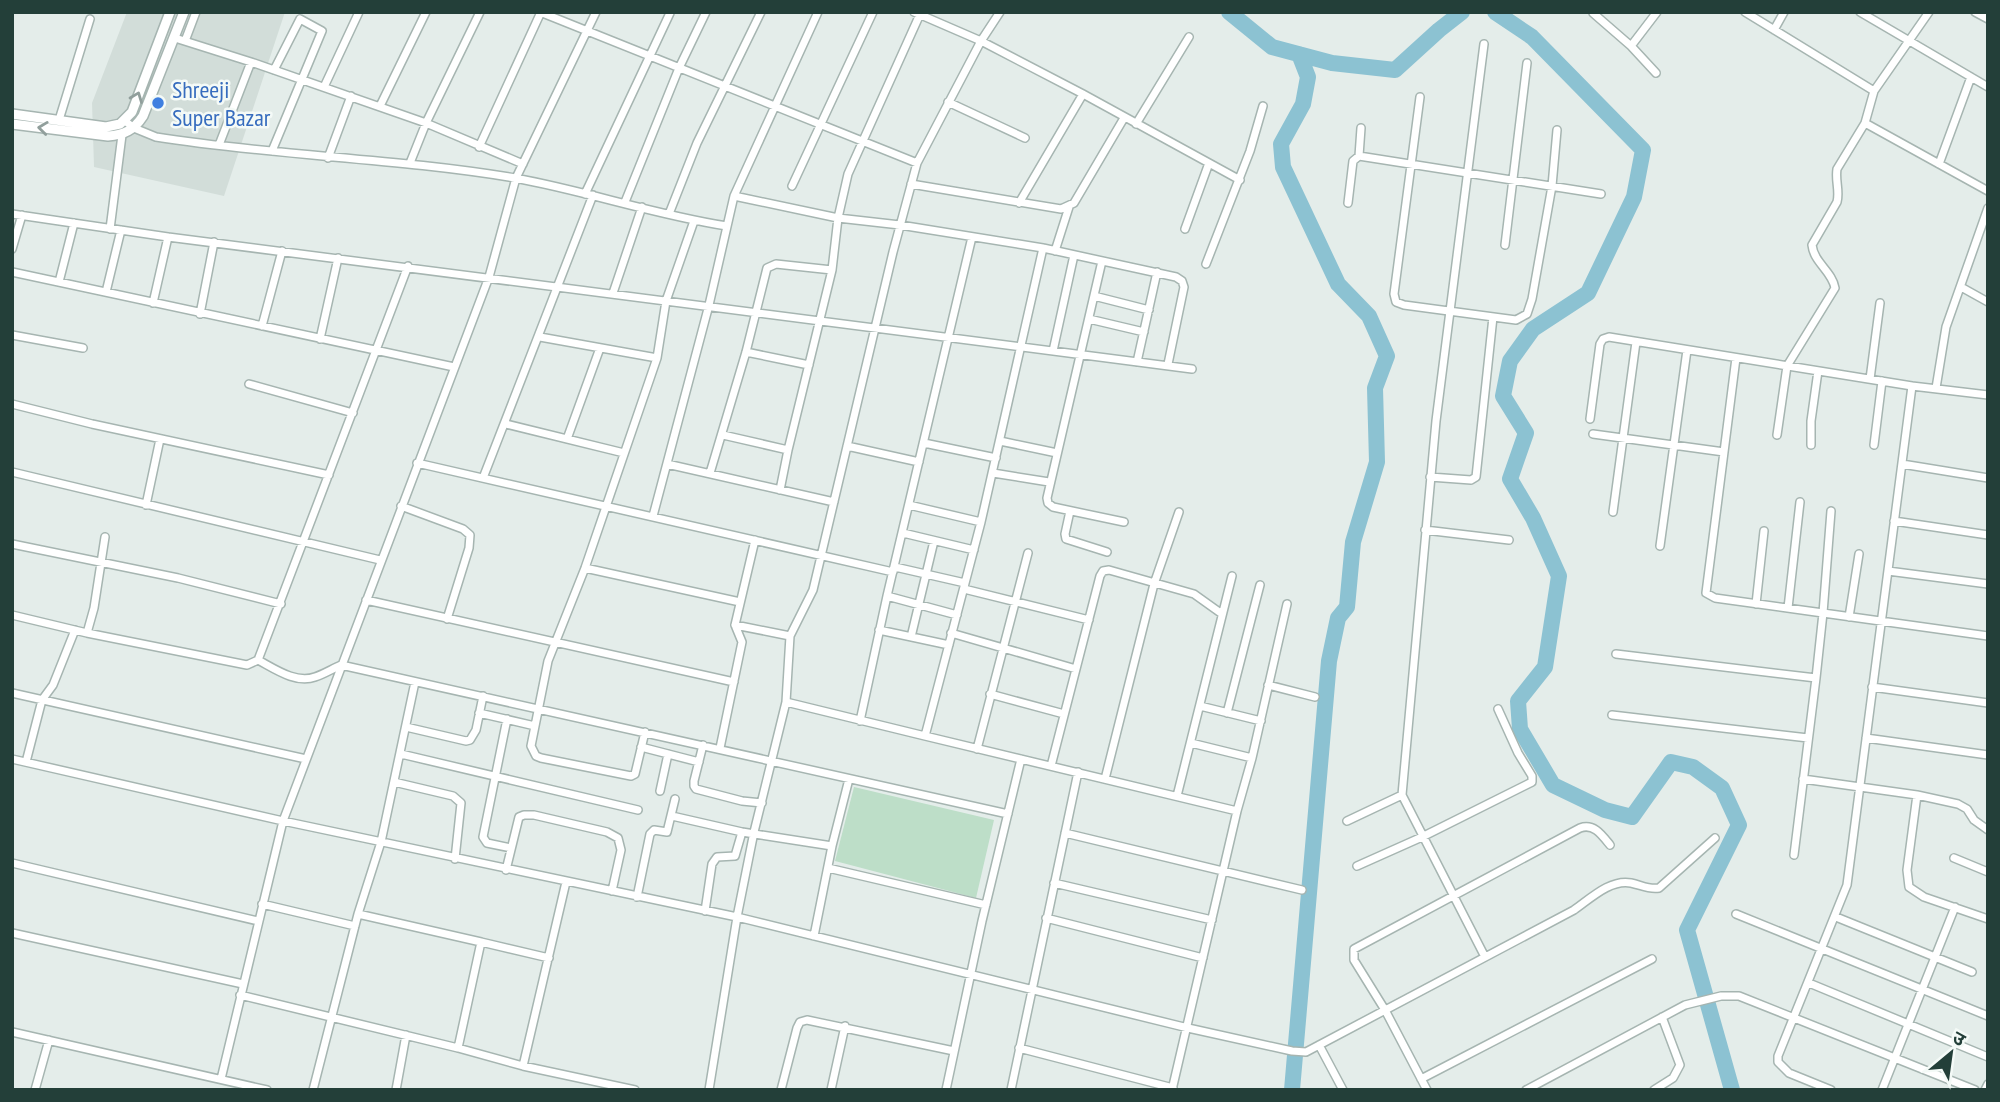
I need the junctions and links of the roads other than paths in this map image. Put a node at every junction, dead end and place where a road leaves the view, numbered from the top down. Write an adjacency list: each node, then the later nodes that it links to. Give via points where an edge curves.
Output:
1 (170, 12): 56 (street, one-way to 1)
2 (184, 12): 28 (street)
3 (196, 12): 29 (street)
4 (359, 12): 43 (street)
5 (426, 12): 50 (street)
6 (480, 12): 57 (street)
7 (541, 12): 26 (street); 69 (street)
8 (596, 12): 26 (street)
9 (706, 12): 37 (street)
10 (761, 12): 42 (street)
11 (818, 12): 51 (street)
12 (873, 12): 61 (street)
13 (1000, 12): 30 (street)
14 (1657, 12): 33 (street)
15 (1745, 12): 25 (street)
16 (1784, 12): 25 (street)
17 (1860, 12): 31 (street)
18 (1929, 12): 31 (street)
19 (1975, 12): 24 (street)
20 (670, 13): 34 (street)
21 (919, 13): 30 (street); 67 (street)
22 (1593, 13): 33 (street)
23 (90, 19): 55 (street)
24 (1988, 19)
25 (1774, 30): 45 (street)
26 (587, 31): 34 (street); 76 (street)
27 (1189, 37): 60 (street)
28 (175, 38): 29 (street); 62 (street, via 144,116)
29 (185, 41): 35 (street)
30 (981, 41): 46 (street); 49 (street)
31 (1908, 41): 40 (street); 45 (street)
32 (1484, 44): 79 (street)
33 (1631, 46): 39 (street)
34 (649, 55): 37 (street); 88 (street)
35 (251, 62): 38 (street); 68 (street)
36 (1527, 63): 81 (street)
37 (679, 68): 42 (street); 90 (street)
38 (274, 70): 41 (street); 41 (street, via 297,22 303,19 322,34)
39 (1656, 73)
40 (1971, 77): 44 (street); 78 (street)
41 (301, 80): 43 (street); 70 (street)
42 (725, 86): 51 (street); 97 (street)
43 (324, 87): 47 (street)
44 (1988, 87)
45 (1874, 91): 58 (street)
46 (1083, 94): 54 (street); 91 (street)
47 (351, 96): 50 (street); 72 (street)
48 (1420, 97): 77 (street)
49 (948, 102): 66 (street); 74 (street)
50 (380, 106): 57 (street)
51 (775, 106): 61 (street); 89 (street)
52 (1263, 107): 82 (street)
53 (12, 114): 55 (street)
54 (1125, 118): 60 (street); 94 (street)
55 (59, 120): 56 (street, via 106,127)
56 (125, 121): 62 (street)
57 (426, 122): 69 (street); 73 (street)
58 (1865, 122): 78 (street); 164 (street, via 1837,169 1837,202 1811,245 1835,288)
59 (12, 124): 65 (street, one-way to 59)
60 (1136, 124): 75 (street)
61 (821, 125): 67 (street); 84 (street)
62 (134, 128): 65 (street); 68 (street, via 156,137)
63 (1361, 128): 71 (street)
64 (1557, 130): 85 (street)
65 (122, 135): 104 (street)
66 (1025, 138)
67 (863, 141): 74 (street); 99 (street, via 848,174)
68 (219, 145): 70 (street)
69 (479, 147): 76 (street)
70 (272, 151): 72 (street)
71 (1359, 156): 77 (street); 92 (street, via 1353,161)
72 (328, 158): 73 (street)
73 (410, 163): 80 (street)
74 (917, 163): 83 (street)
75 (1209, 163): 82 (street); 105 (street)
76 (523, 164): 80 (street)
77 (1410, 164): 79 (street); 137 (street, via 1394,300)
78 (1939, 164): 86 (street)
79 (1466, 172): 81 (street); 137 (street)
80 (516, 178): 88 (street); 124 (street)
81 (1512, 179): 85 (street); 111 (street)
82 (1240, 180): 119 (street)
83 (911, 184): 91 (street); 102 (street)
84 (792, 186)
85 (1552, 186): 87 (street); 140 (street, via 1527,314 1516,320)
86 (1988, 191)
87 (1601, 194)
88 (589, 195): 90 (street); 126 (street)
89 (734, 196): 99 (street); 103 (street)
90 (625, 202): 93 (street)
91 (1019, 203): 94 (street)
92 (1348, 203)
93 (642, 207): 97 (street); 129 (street)
94 (1069, 207): 115 (street)
95 (1988, 208): 107 (street)
96 (12, 214): 98 (street)
97 (669, 214): 100 (street)
98 (22, 215): 101 (street); 113 (street)
99 (838, 218): 102 (street); 121 (street)
100 (694, 220): 103 (street); 131 (street)
101 (74, 223): 104 (street); 125 (street)
102 (900, 225): 109 (street); 144 (street)
103 (727, 226): 135 (street)
104 (110, 229): 106 (street)
105 (1185, 229)
106 (121, 230): 108 (street); 128 (street)
107 (1984, 232): 127 (street)
108 (167, 237): 110 (street); 133 (street)
109 (972, 237): 112 (street); 149 (street)
110 (214, 243): 114 (street); 139 (street)
111 (1505, 245)
112 (1043, 248): 115 (street); 151 (street)
113 (12, 249)
114 (282, 251): 117 (street); 143 (street)
115 (1055, 251): 116 (street)
116 (1074, 255): 118 (street); 155 (street)
117 (338, 258): 120 (street); 148 (street)
118 (1102, 261): 123 (street); 130 (street)
119 (1206, 264)
120 (408, 266): 124 (street); 154 (street)
121 (832, 270): 138 (street, via 771,265 764,274); 142 (street)
122 (12, 272): 125 (street)
123 (1157, 272): 136 (street); 163 (street, via 1176,277 1184,286)
124 (489, 277): 126 (street); 165 (street)
125 (60, 282): 128 (street)
126 (559, 287): 129 (street); 147 (street)
127 (1961, 287): 132 (street); 172 (street, via 1946,327)
128 (106, 292): 133 (street)
129 (613, 293): 131 (street)
130 (1094, 296): 136 (street); 141 (street)
131 (666, 301): 135 (street); 159 (street)
132 (1988, 302)
133 (153, 303): 139 (street)
134 (1880, 303): 168 (street)
135 (709, 305): 138 (street); 197 (street)
136 (1149, 310): 145 (street)
137 (1449, 311): 140 (street); 203 (street)
138 (755, 312): 142 (street); 157 (street)
139 (200, 314): 143 (street)
140 (1493, 317): 203 (street, via 1477,475 1471,480)
141 (1089, 320): 145 (street); 158 (street)
142 (819, 321): 144 (street); 162 (street)
143 (262, 326): 148 (street)
144 (875, 329): 149 (street); 189 (street)
145 (1144, 332): 161 (street)
146 (12, 335): 152 (street)
147 (540, 337): 153 (street); 177 (street)
148 (320, 339): 154 (street)
149 (948, 339): 151 (street); 185 (street)
150 (1636, 342): 156 (street); 176 (street, via 1609,337 1600,344); 181 (street)
151 (1022, 347): 155 (street); 184 (street)
152 (83, 348)
153 (600, 348): 159 (street); 183 (street)
154 (377, 351): 165 (street); 175 (street)
155 (1053, 351): 158 (street)
156 (1687, 351): 160 (street); 186 (street)
157 (746, 352): 162 (street); 179 (street)
158 (1081, 355): 161 (street); 193 (street)
159 (657, 358): 192 (street)
160 (1736, 358): 164 (street); 191 (street)
161 (1137, 362): 163 (street)
162 (809, 365): 190 (street)
163 (1168, 365): 166 (street)
164 (1787, 366): 167 (street); 180 (street)
165 (454, 367): 196 (street)
166 (1192, 369)
167 (1818, 371): 168 (street); 187 (street)
168 (1870, 379): 169 (street)
169 (1882, 381): 171 (street); 188 (street)
170 (249, 384): 175 (street)
171 (1912, 386): 172 (street); 198 (street)
172 (1936, 388): 173 (street)
173 (1988, 395)
174 (12, 404): 182 (street)
175 (353, 413): 202 (street)
176 (1590, 419)
177 (506, 424): 183 (street); 204 (street)
178 (1593, 434): 181 (street)
179 (723, 435): 190 (street); 201 (street)
180 (1777, 435)
181 (1622, 438): 186 (street); 217 (street)
182 (160, 439): 202 (street); 210 (street)
183 (567, 439): 192 (street)
184 (1000, 441): 193 (street); 194 (street)
185 (924, 443): 194 (street); 195 (street)
186 (1673, 445): 191 (street); 232 (street)
187 (1811, 445)
188 (1874, 445)
189 (847, 446): 195 (street); 208 (street)
190 (788, 450): 207 (street)
191 (1724, 452): 255 (street, via 1705,590 1711,597)
192 (624, 453): 213 (street)
193 (1057, 453): 206 (street)
194 (996, 458): 200 (street)
195 (919, 462): 211 (street)
196 (417, 463): 204 (street); 212 (street)
197 (667, 464): 201 (street); 218 (street)
198 (1902, 464): 205 (street); 219 (street)
199 (12, 472): 210 (street)
200 (993, 472): 206 (street); 220 (street)
201 (710, 474): 207 (street)
202 (329, 475): 230 (street)
203 (1430, 477): 222 (street)
204 (483, 478): 213 (street)
205 (1988, 478)
206 (1049, 482): 214 (street, via 1048,503)
207 (780, 490): 208 (street)
208 (834, 502): 237 (street)
209 (1800, 502): 257 (street)
210 (146, 505): 230 (street)
211 (909, 505): 220 (street); 224 (street)
212 (401, 506): 238 (street); 263 (street, via 470,535)
213 (605, 506): 218 (street); 240 (street)
214 (1070, 510): 221 (street); 234 (street, via 1066,540)
215 (1830, 511): 258 (street)
216 (1178, 512): 245 (street)
217 (1613, 512)
218 (653, 516): 227 (street)
219 (1894, 521): 225 (street); 242 (street)
220 (981, 522): 233 (street)
221 (1124, 522)
222 (1425, 530): 228 (street); 333 (street)
223 (1763, 531): 255 (street)
224 (903, 533): 229 (street); 241 (street)
225 (1988, 535)
226 (105, 537): 239 (street)
227 (755, 540): 237 (street); 252 (street)
228 (1509, 540)
229 (934, 541): 233 (street); 243 (street)
230 (304, 542): 238 (street); 253 (street)
231 (12, 544): 239 (street)
232 (1660, 546)
233 (974, 550): 248 (street)
234 (1107, 552)
235 (1028, 553): 251 (street)
236 (1859, 554): 262 (street)
237 (821, 555): 241 (street); 271 (street, via 813,590)
238 (380, 560): 250 (street)
239 (100, 562): 253 (street); 269 (street)
240 (585, 568): 252 (street); 274 (street)
241 (894, 569): 243 (street); 249 (street)
242 (1888, 571): 247 (street); 265 (street)
243 (927, 574): 248 (street); 256 (street)
244 (1232, 576): 259 (street)
245 (1154, 584): 259 (street, via 1194,594); 264 (street, via 1103,571); 328 (street)
246 (1260, 584): 297 (street)
247 (1988, 584)
248 (965, 586): 251 (street); 261 (street)
249 (887, 597): 256 (street); 268 (street)
250 (366, 600): 263 (street); 279 (street)
251 (1014, 601): 264 (street); 276 (street)
252 (740, 603): 266 (street)
253 (281, 604): 278 (street)
254 (1287, 604): 284 (street)
255 (1756, 604): 257 (street)
256 (919, 605): 261 (street); 273 (street)
257 (1788, 608): 258 (street)
258 (1823, 613): 262 (street); 281 (street)
259 (1222, 614): 293 (street)
260 (12, 615): 267 (street)
261 (957, 615): 270 (street)
262 (1849, 617): 265 (street)
263 (447, 619): 274 (street)
264 (1090, 620): 280 (street)
265 (1881, 621): 272 (street); 285 (street)
266 (735, 625): 271 (street); 283 (street, via 743,642)
267 (75, 630): 269 (street); 290 (street, via 53,685)
268 (879, 630): 273 (street); 301 (street)
269 (87, 633): 278 (street, via 247,665)
270 (951, 634): 275 (street); 276 (street)
271 (790, 636): 291 (street)
272 (1988, 636)
273 (911, 637): 275 (street)
274 (555, 643): 283 (street); 294 (street)
275 (948, 645): 306 (street)
276 (1002, 646): 280 (street); 287 (street)
277 (1616, 654): 281 (street)
278 (258, 660): 279 (street, via 303,680)
279 (341, 666): 282 (street); 319 (street)
280 (1076, 669): 298 (street)
281 (1816, 678): 307 (street)
282 (415, 682): 288 (street); 304 (street)
283 (734, 682): 312 (street)
284 (1268, 685): 289 (street); 302 (street)
285 (1872, 687): 292 (street); 308 (street)
286 (12, 693): 290 (street)
287 (990, 694): 298 (street); 313 (street)
288 (483, 696): 294 (street); 296 (street)
289 (1315, 697)
290 (42, 700): 319 (street); 322 (street)
291 (786, 702): 301 (street); 321 (street)
292 (1988, 703)
293 (1200, 706): 297 (street); 309 (street)
294 (538, 708): 303 (street); 305 (street)
295 (1498, 709): 348 (street, via 1532,782)
296 (479, 713): 300 (street); 304 (street, via 473,737 466,741)
297 (1227, 713): 302 (street)
298 (1064, 714): 324 (street)
299 (1612, 715): 307 (street)
300 (507, 719): 303 (street); 326 (street)
301 (860, 720): 306 (street)
302 (1261, 721): 318 (street)
303 (535, 726): 311 (street, via 531,746 536,756 627,776 635,774)
304 (406, 727): 314 (street)
305 (645, 732): 310 (street); 311 (street)
306 (925, 736): 313 (street)
307 (1808, 738): 329 (street)
308 (1866, 738): 316 (street); 331 (street)
309 (1191, 743): 318 (street); 335 (street)
310 (703, 745): 312 (street); 323 (street)
311 (641, 747): 315 (street)
312 (720, 748): 321 (street)
313 (977, 748): 320 (street)
314 (401, 754): 326 (street); 330 (street)
315 (668, 754): 323 (street); 332 (street)
316 (1988, 755)
317 (12, 758): 322 (street)
318 (1252, 758): 339 (street)
319 (306, 759): 342 (street)
320 (1021, 759): 324 (street); 340 (street)
321 (772, 760): 327 (street); 337 (street)
322 (26, 762): 342 (street)
323 (699, 762): 337 (street, via 696,789)
324 (1051, 765): 325 (street)
325 (1078, 772): 328 (street); 347 (street)
326 (495, 776): 338 (street); 353 (street, via 483,837 487,843)
327 (849, 779): 340 (street); 352 (street)
328 (1105, 779): 335 (street)
329 (1803, 779): 331 (street); 354 (street)
330 (394, 782): 350 (street); 356 (street, via 453,796 461,803)
331 (1859, 786): 334 (street); 376 (street, via 1847,885)
332 (660, 791)
333 (1402, 795): 343 (street); 348 (street)
334 (1917, 795): 344 (street, via 1963,806); 371 (street, via 1909,887)
335 (1177, 796): 339 (street)
336 (675, 799): 341 (street)
337 (762, 803): 346 (street)
338 (638, 810)
339 (1237, 811): 361 (street)
340 (1008, 814): 370 (street)
341 (672, 816): 345 (street); 367 (street, via 667,832 654,830 650,834)
342 (283, 821): 350 (street); 369 (street)
343 (1347, 821)
344 (1988, 830)
345 (742, 832): 346 (street); 372 (street, via 734,856 717,857 712,864)
346 (754, 832): 352 (street); 375 (street)
347 (1065, 833): 361 (street); 364 (street)
348 (1422, 837): 358 (street); 368 (street)
349 (1715, 838): 386 (street, via 1659,888 1622,882 1610,885 1574,910)
350 (381, 842): 356 (street); 373 (street)
351 (1610, 845): 368 (street, via 1594,828 1580,828)
352 (832, 846): 359 (street)
353 (511, 848): 360 (street); 366 (street, via 517,823 524,815 614,834 621,850)
354 (1794, 855)
355 (1954, 858): 362 (street)
356 (455, 859): 360 (street)
357 (12, 863): 380 (street)
358 (1357, 866)
359 (828, 869): 370 (street); 383 (street)
360 (506, 870): 363 (street)
361 (1223, 871): 365 (street); 379 (street)
362 (1988, 872)
363 (566, 882): 366 (street); 388 (street)
364 (1054, 883): 377 (street); 379 (street)
365 (1302, 890)
366 (612, 891): 367 (street)
367 (637, 897): 372 (street)
368 (1454, 898): 386 (street); 398 (street, via 1354,949 1354,960)
369 (262, 904): 380 (street); 381 (street)
370 (986, 905): 392 (street)
371 (1955, 907): 378 (street); 387 (street)
372 (705, 911): 375 (street)
373 (358, 914): 381 (street); 384 (street)
374 (1736, 914): 385 (street)
375 (737, 916): 383 (street); 425 (street)
376 (1836, 917): 385 (street); 387 (street)
377 (1046, 918): 389 (street); 395 (street)
378 (1988, 919)
379 (1212, 920): 389 (street)
380 (258, 921): 393 (street)
381 (355, 926): 401 (street)
382 (12, 933): 393 (street)
383 (814, 936): 392 (street)
384 (481, 943): 388 (street); 410 (street)
385 (1822, 949): 394 (street); 396 (street)
386 (1485, 957): 398 (street)
387 (1935, 957): 391 (street); 396 (street)
388 (550, 958): 415 (street)
389 (1203, 958): 405 (street)
390 (1652, 959): 417 (street)
391 (1972, 972)
392 (970, 975): 395 (street); 412 (street)
393 (243, 984): 397 (street)
394 (1809, 984): 399 (street); 403 (street)
395 (1032, 989): 405 (street); 411 (street)
396 (1922, 991): 400 (street); 403 (street)
397 (240, 995): 401 (street); 416 (street)
398 (1385, 1010): 409 (street); 417 (street)
399 (1794, 1016): 402 (street, via 1739,996 1721,996 1696,1001); 413 (street); 434 (street, via 1778,1062 1789,1073)
400 (1988, 1016)
401 (331, 1017): 407 (street); 422 (street)
402 (1662, 1017): 432 (street); 433 (street, via 1680,1065 1673,1078)
403 (1908, 1025): 413 (street); 414 (street)
404 (845, 1026): 412 (street); 426 (street, via 800,1022); 427 (street)
405 (1188, 1028): 409 (street, via 1292,1051 1306,1052); 419 (street)
406 (12, 1032): 408 (street)
407 (406, 1035): 410 (street); 423 (street)
408 (49, 1040): 416 (street); 420 (street)
409 (1319, 1045): 430 (street)
410 (458, 1048): 415 (street)
411 (1019, 1048): 419 (street); 429 (street)
412 (954, 1051): 428 (street)
413 (1896, 1058): 435 (street); 436 (street)
414 (1988, 1058)
415 (523, 1066): 424 (street)
416 (221, 1079): 421 (street)
417 (1421, 1079): 431 (street)
418 (1988, 1084): 437 (street)
419 (1172, 1089)
420 (35, 1090)
421 (267, 1090)
422 (313, 1090)
423 (396, 1090)
424 (633, 1090)
425 (709, 1090)
426 (780, 1090)
427 (831, 1090)
428 (946, 1090)
429 (1011, 1090)
430 (1343, 1090)
431 (1427, 1090)
432 (1526, 1090)
433 (1654, 1090)
434 (1830, 1090)
435 (1882, 1090)
436 (1975, 1090)
437 (1985, 1090)

